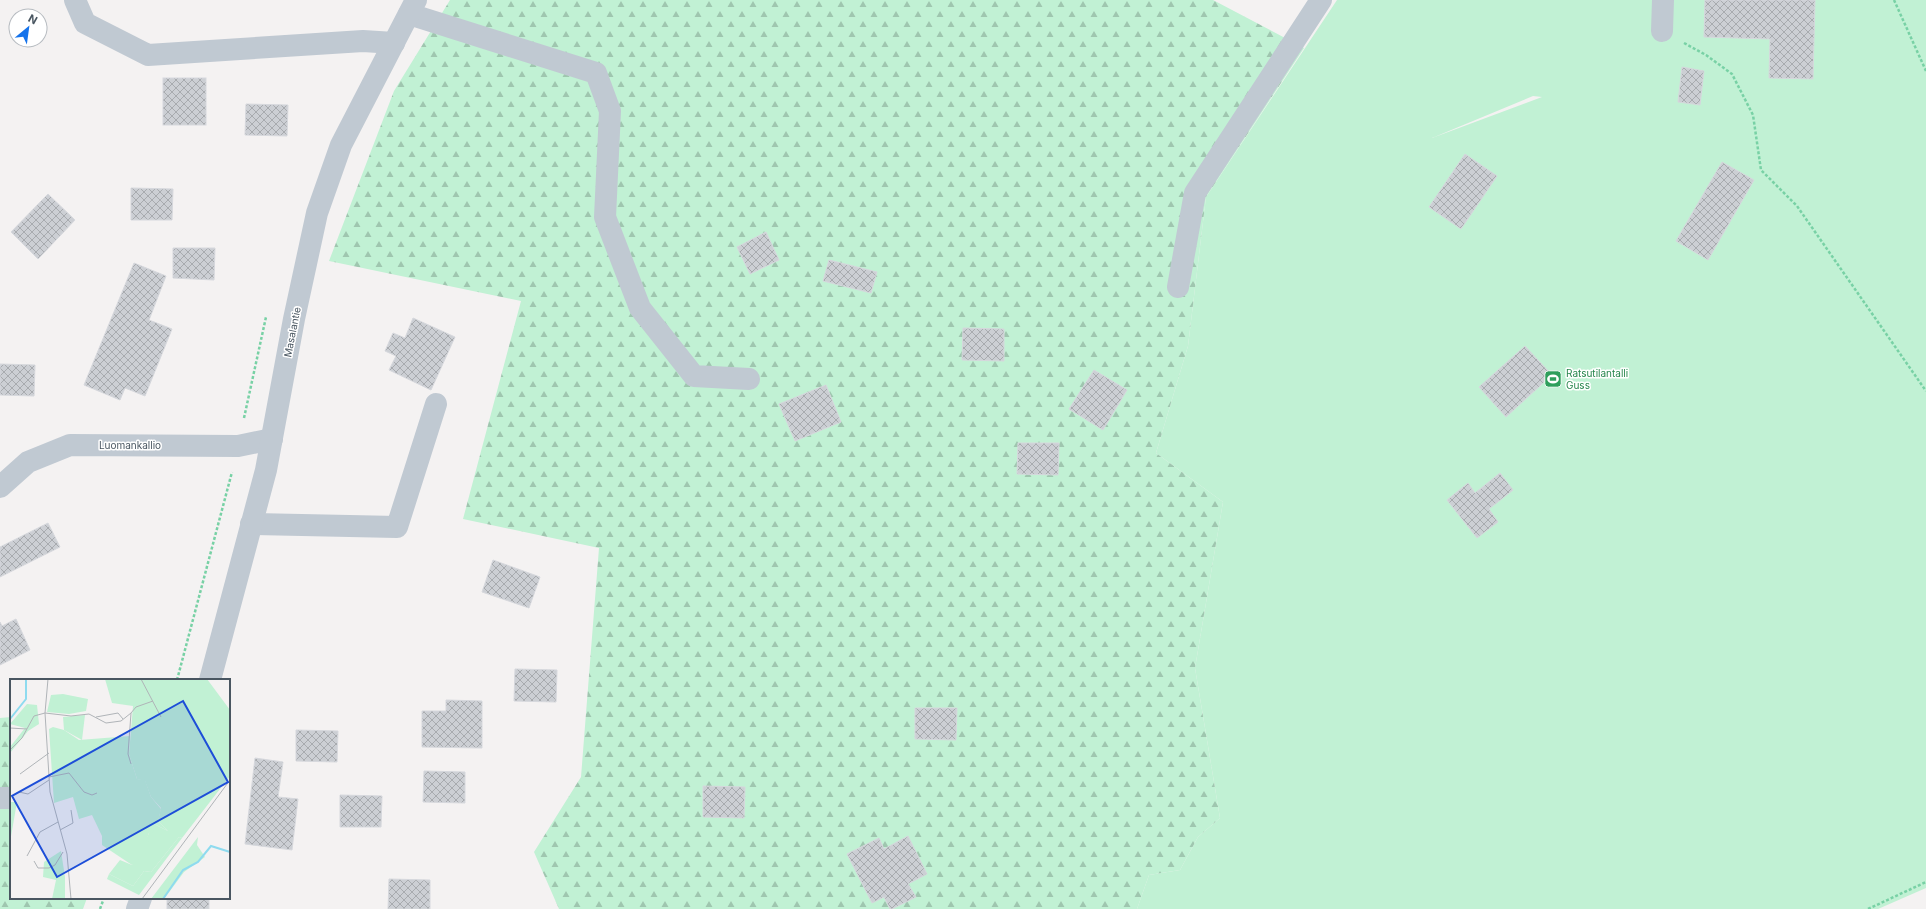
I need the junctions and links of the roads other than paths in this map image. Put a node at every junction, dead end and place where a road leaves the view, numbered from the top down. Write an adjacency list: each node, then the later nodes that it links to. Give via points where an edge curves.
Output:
1 (75, 0): 6 (street, via 85,23 148,55 355,42)
2 (1321, 0): 7 (street, via 1195,193)
3 (1663, 0): 5 (street)
4 (412, 7): 6 (street, Masalantie); 8 (street, via 596,73 610,111 605,217 640,308 694,376)
5 (1662, 31)
6 (394, 43): 10 (street, Masalantie, via 341,145 318,213 294,319)
7 (1178, 287)
8 (748, 379)
9 (436, 404): 12 (street, via 397,527)
10 (272, 439): 11 (street, Luomankallio, via 238,446 70,445 28,462); 12 (street, Masalantie)
11 (0, 487)
12 (251, 524): 13 (street, Masalantie)
13 (210, 679)
14 (141, 899): 15 (street)
15 (137, 909)

